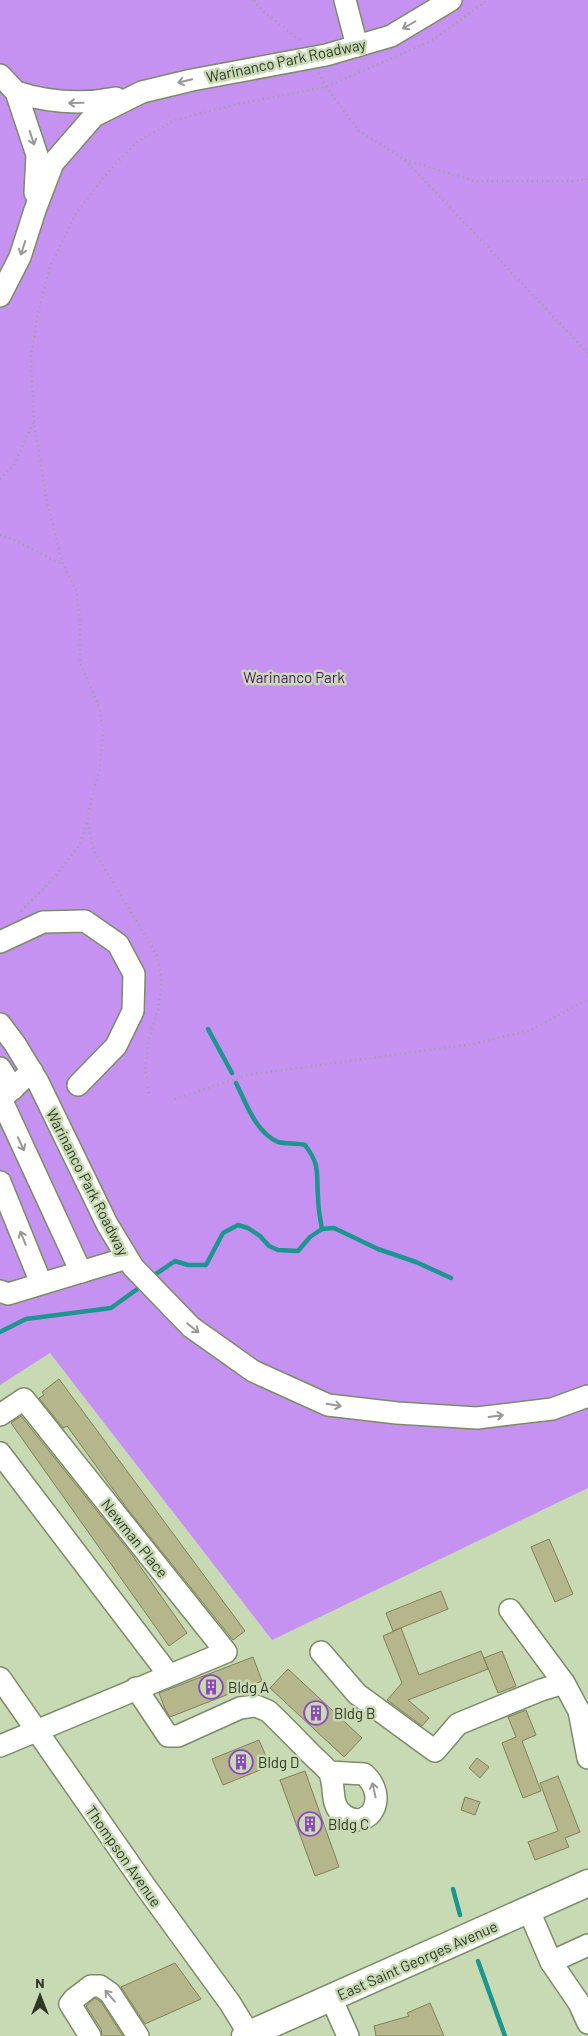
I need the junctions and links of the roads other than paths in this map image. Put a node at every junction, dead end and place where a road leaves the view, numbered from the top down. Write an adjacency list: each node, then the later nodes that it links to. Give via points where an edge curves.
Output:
1 (345, 0): 3 (street)
2 (451, 0): 3 (street, Warinanco Park Roadway, one-way to 3, via 391,36)
3 (357, 46): 6 (street, Warinanco Park Roadway, one-way to 6)
4 (0, 75): 5 (street, Warinanco Park Roadway)
5 (16, 92): 6 (street, Warinanco Park Roadway, one-way to 5, via 76,104 56,103); 7 (street, Warinanco Park Roadway, one-way to 7, via 37,155)
6 (142, 92): 7 (street, Warinanco Park Roadway, via 94,116 53,164)
7 (35, 210): 8 (street, Warinanco Park Roadway, one-way to 8, via 20,256)
8 (0, 296)
9 (0, 942): 13 (street, via 43,922 85,921 118,944 134,974 133,1011 116,1046)
10 (0, 1024): 12 (street, Warinanco Park Roadway)
11 (0, 1068): 14 (street)
12 (32, 1072): 14 (street); 16 (street, Warinanco Park Roadway, via 106,1224)
13 (78, 1085)
14 (4, 1096): 17 (street, one-way to 17)
15 (0, 1182): 18 (street, one-way to 15)
16 (130, 1263): 17 (street); 20 (street, Warinanco Park Roadway, one-way to 20, via 191,1327 253,1371 328,1405 477,1418 552,1409)
17 (81, 1272): 18 (street)
18 (41, 1283): 19 (street)
19 (4, 1293)
20 (588, 1396)
21 (0, 1415): 25 (street, Newman Place, via 24,1398 226,1652)
22 (0, 1453): 25 (street)
23 (510, 1610): 27 (street)
24 (321, 1652): 27 (street, via 357,1694 435,1751 458,1724)
25 (169, 1675): 28 (street, Newman Place)
26 (0, 1678): 29 (street, Thompson Avenue)
27 (564, 1683): 31 (street, via 579,1711)
28 (136, 1688): 29 (street, Newman Place); 32 (street, via 168,1736 178,1736 240,1708 256,1706 268,1711)
29 (36, 1730): 30 (street, Newman Place); 40 (street, Thompson Avenue, via 230,2003)
30 (0, 1746)
31 (588, 1758)
32 (329, 1772)
33 (588, 1883): 34 (main road, East Saint Georges Avenue)
34 (529, 1911): 36 (street); 37 (main road, East Saint Georges Avenue)
35 (588, 1945): 36 (street)
36 (552, 1962): 38 (street)
37 (331, 1998): 40 (main road, East Saint Georges Avenue); 43 (street)
38 (583, 2001): 39 (street)
39 (588, 2023)
40 (261, 2033)
41 (90, 2036): 42 (street, one-way to 41, via 110,1994 100,1986 91,1986 70,2004)
42 (138, 2036)
43 (348, 2036)

